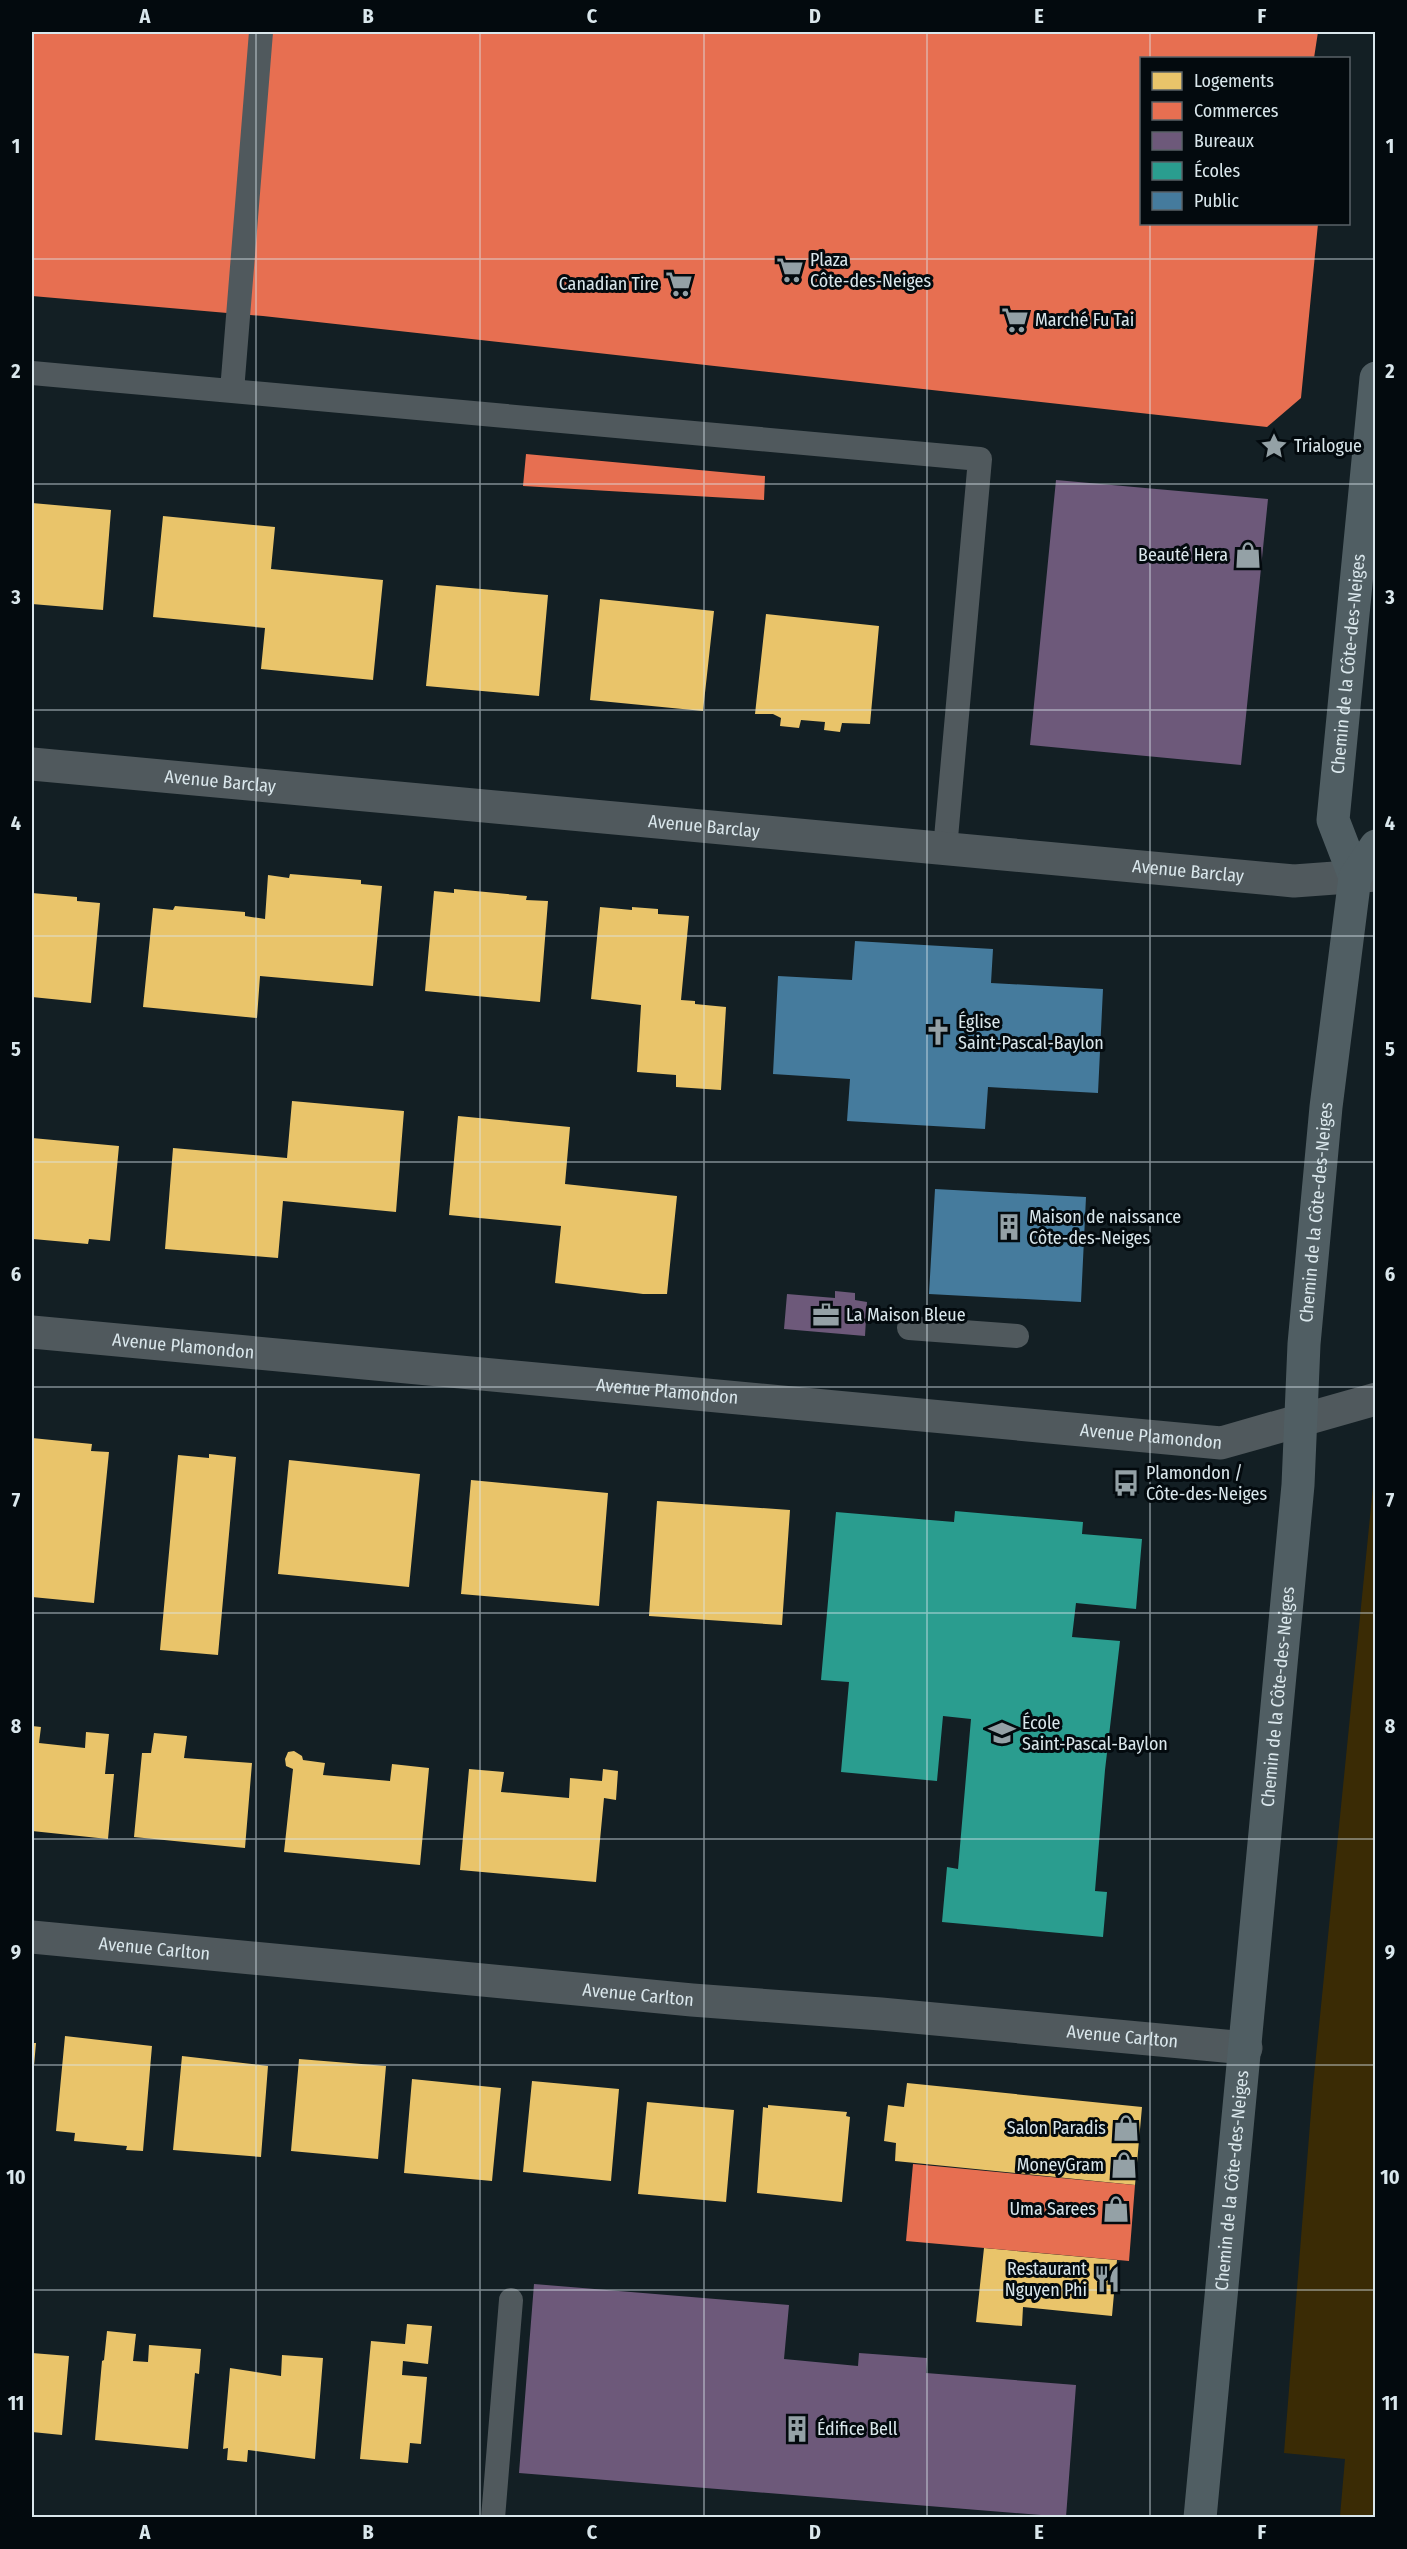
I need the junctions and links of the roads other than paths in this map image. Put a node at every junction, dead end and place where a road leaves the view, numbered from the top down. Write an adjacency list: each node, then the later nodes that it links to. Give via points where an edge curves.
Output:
1 (261, 32): 4 (lane)
2 (32, 373): 4 (lane)
3 (1376, 378): 8 (main road, Chemin de la Côte-des-Neiges, via 1334,820)
4 (232, 391): 7 (lane, via 980,459)
5 (32, 764): 7 (street, Avenue Barclay)
6 (1376, 846): 8 (main road, Chemin de la Côte-des-Neiges)
7 (945, 849): 8 (street, Avenue Barclay, via 1294,881)
8 (1365, 876): 13 (main road, Chemin de la Côte-des-Neiges, via 1326,1107 1304,1344)
9 (909, 1328): 11 (lane)
10 (32, 1332): 13 (street, Avenue Plamondon, via 1221,1443)
11 (1017, 1336)
12 (1376, 1400): 13 (street, Avenue Plamondon)
13 (1301, 1422): 15 (main road, Chemin de la Côte-des-Neiges)
14 (32, 1937): 15 (street, Avenue Carlton)
15 (1246, 2048): 18 (main road, Chemin de la Côte-des-Neiges)
16 (511, 2300): 17 (lane)
17 (493, 2517)
18 (1200, 2517)

